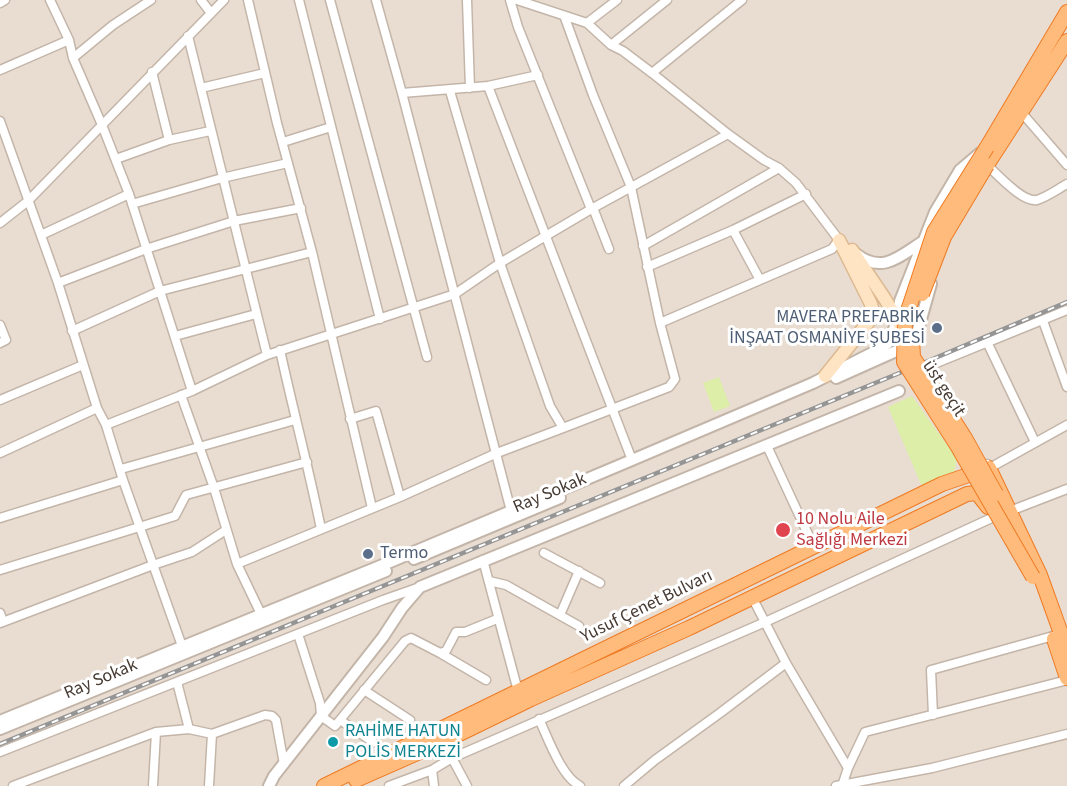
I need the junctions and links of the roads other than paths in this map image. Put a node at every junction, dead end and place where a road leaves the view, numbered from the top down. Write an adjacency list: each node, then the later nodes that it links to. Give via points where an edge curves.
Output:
1 (5, 0): 16 (street)
2 (50, 0): 22 (street)
3 (151, 0): 25 (street)
4 (201, 0): 18 (street)
5 (224, 0): 18 (street)
6 (248, 0): 28 (street)
7 (299, 0): 39 (street)
8 (330, 0): 77 (street)
9 (376, 0): 35 (street)
10 (467, 0): 33 (street)
11 (510, 0): 30 (street)
12 (517, 0): 19 (street)
13 (617, 0): 20 (street)
14 (667, 0): 24 (street)
15 (742, 0): 29 (street)
16 (0, 3)
17 (1067, 12): 44 (highway)
18 (211, 13): 21 (street)
19 (565, 18): 20 (street); 52 (street)
20 (587, 23): 24 (street)
21 (188, 36): 27 (street); 32 (street)
22 (69, 40): 25 (street); 26 (street)
23 (1067, 41): 36 (highway)
24 (611, 45): 29 (street)
25 (73, 58): 38 (street)
26 (0, 70)
27 (152, 72): 38 (street); 42 (street)
28 (266, 73): 32 (street); 43 (street)
29 (652, 73): 41 (street)
30 (538, 75): 31 (street); 57 (street)
31 (488, 86): 33 (street); 62 (street)
32 (201, 88): 40 (street)
33 (470, 88): 34 (street)
34 (450, 91): 35 (street); 70 (street)
35 (402, 93): 76 (street)
36 (1022, 113): 47 (highway); 48 (street)
37 (0, 121): 55 (street)
38 (102, 125): 45 (street); 55 (street)
39 (331, 127): 43 (street); 80 (street)
40 (210, 131): 42 (street); 50 (street)
41 (728, 134): 49 (street); 52 (street)
42 (169, 140): 45 (street)
43 (283, 142): 46 (street)
44 (987, 147): 64 (street, Ray Sokak, via 960,170 934,212); 136 (highway, üst geçit, bridge, via 934,232 905,320 904,362)
45 (116, 159): 54 (street)
46 (288, 163): 50 (street); 56 (street)
47 (987, 165): 51 (street, via 1023,198 1031,200); 88 (street, via 981,184 944,248 916,338); 136 (highway, bridge, via 944,237 911,324 913,357 965,438)
48 (1067, 165)
49 (779, 168): 53 (street); 65 (street)
50 (222, 178): 54 (street); 58 (street)
51 (1067, 184)
52 (631, 187): 57 (street); 65 (street)
53 (806, 194): 60 (street); 63 (street)
54 (130, 199): 61 (street); 66 (street)
55 (28, 201): 59 (street); 61 (street)
56 (301, 208): 58 (street); 69 (street)
57 (592, 209): 62 (street); 67 (street)
58 (234, 221): 66 (street); 72 (street)
59 (0, 223)
60 (733, 230): 71 (street); 73 (street)
61 (41, 235): 74 (street)
62 (547, 236): 70 (street); 102 (street)
63 (839, 240): 68 (street); 73 (street, via 832,249); 95 (main road, via 874,315)
64 (922, 242): 68 (street, via 888,263 864,260); 81 (street, Ray Sokak)
65 (644, 246): 71 (street)
66 (146, 249): 74 (street); 75 (street)
67 (609, 249)
68 (852, 250): 81 (main road)
69 (312, 252): 72 (street); 86 (street)
70 (500, 263): 76 (street); 107 (street, via 550,406)
71 (648, 267): 83 (street)
72 (245, 269): 75 (street); 79 (street)
73 (760, 280): 83 (street)
74 (58, 283): 85 (street)
75 (160, 291): 85 (street); 87 (street)
76 (455, 294): 77 (street); 112 (street)
77 (413, 309): 80 (street); 93 (street)
78 (1067, 310): 82 (street)
79 (256, 314): 87 (street); 92 (street)
80 (380, 319): 86 (street)
81 (897, 319): 88 (main road); 95 (street, Ray Sokak, via 887,344)
82 (1043, 321): 90 (street); 96 (street)
83 (660, 323): 102 (street, via 673,384)
84 (0, 326): 89 (street, via 6,340)
85 (72, 331): 94 (street)
86 (332, 335): 91 (street); 103 (street)
87 (175, 336): 97 (street)
88 (910, 342): 164 (street, via 517,517)
89 (0, 343)
90 (988, 344): 108 (street); 115 (street, via 927,369)
91 (280, 350): 92 (street); 104 (street)
92 (267, 355): 97 (street)
93 (427, 357)
94 (83, 365): 100 (street); 101 (street)
95 (825, 376): 113 (street, Ray Sokak)
96 (1067, 387)
97 (192, 391): 99 (street)
98 (899, 391): 109 (street)
99 (181, 395): 105 (street); 110 (street)
100 (0, 400)
101 (97, 408): 105 (street); 111 (street)
102 (612, 410): 107 (street); 113 (street)
103 (350, 419): 120 (street, via 376,411); 121 (street)
104 (295, 420): 110 (street); 114 (street)
105 (106, 425): 116 (street)
106 (1067, 425): 108 (street)
107 (563, 428): 112 (street)
108 (1035, 442): 115 (street)
109 (767, 446): 129 (street); 131 (street)
110 (198, 447): 116 (street); 118 (street)
111 (0, 453)
112 (497, 453): 120 (street); 122 (street)
113 (632, 460): 122 (street, Ray Sokak)
114 (307, 462): 118 (street); 127 (street)
115 (989, 468): 123 (highway); 129 (highway, Yusuf Çenet Bulvarı, via 942,484)
116 (121, 469): 117 (street)
117 (123, 480): 125 (street); 126 (street)
118 (213, 488): 126 (street, via 186,495 176,516); 128 (street)
119 (1066, 491): 123 (street)
120 (400, 497): 121 (street)
121 (372, 508): 127 (street)
122 (511, 511): 141 (street, Ray Sokak)
123 (1010, 511): 136 (highway)
124 (996, 516): 136 (highway); 140 (highway, Yusuf Çenet Bulvarı, via 977,493 967,494); 145 (street)
125 (0, 518)
126 (141, 525): 132 (street); 134 (street)
127 (321, 529): 133 (street)
128 (226, 530): 132 (street, via 192,552); 133 (street)
129 (814, 547): 157 (highway, Yusuf Çenet Bulvarı)
130 (544, 552): 135 (street)
131 (483, 560): 137 (street); 139 (street)
132 (153, 564): 144 (street); 149 (street)
133 (237, 564): 141 (street)
134 (0, 570)
135 (579, 571): 138 (street); 142 (street)
136 (1036, 576): 148 (highway); 150 (highway)
137 (489, 580): 142 (street, via 506,585); 143 (street)
138 (600, 582)
139 (420, 587): 147 (street); 159 (street)
140 (752, 597): 145 (street); 180 (highway, Yusuf Çenet Bulvarı)
141 (261, 614): 149 (street, Ray Sokak)
142 (560, 615): 146 (street)
143 (497, 619): 151 (street, via 456,632 446,651); 157 (street)
144 (1, 620)
145 (763, 623): 152 (street); 160 (street)
146 (579, 626)
147 (298, 634): 155 (street); 159 (street)
148 (1053, 636): 153 (highway); 158 (street, via 931,670)
149 (182, 646): 163 (street, Ray Sokak)
150 (1067, 650)
151 (440, 653): 154 (street); 156 (street, via 411,638)
152 (786, 663): 173 (street); 185 (street)
153 (1067, 679): 158 (street)
154 (486, 680)
155 (177, 682): 165 (street); 170 (street)
156 (364, 690): 161 (street); 162 (street)
157 (518, 691): 179 (highway, Yusuf Çenet Bulvarı)
158 (933, 715): 173 (street, via 865,732)
159 (321, 716): 161 (street, via 335,726); 172 (street)
160 (539, 719): 171 (street); 184 (street, via 561,765)
161 (340, 720): 169 (street)
162 (410, 720)
163 (0, 721)
164 (0, 729)
165 (189, 729): 166 (street); 167 (street)
166 (156, 732): 175 (street); 176 (street)
167 (212, 734): 172 (street, via 272,716); 177 (street)
168 (1067, 734): 186 (street)
169 (373, 742)
170 (0, 752)
171 (452, 758): 174 (street); 183 (street)
172 (284, 764): 178 (street)
173 (848, 768): 186 (street)
174 (432, 770): 181 (street); 182 (street)
175 (14, 786)
176 (153, 786)
177 (209, 786)
178 (269, 786)
179 (324, 786)
180 (343, 786)
181 (389, 786)
182 (434, 786)
183 (467, 786)
184 (579, 786)
185 (624, 786)
186 (840, 786)

